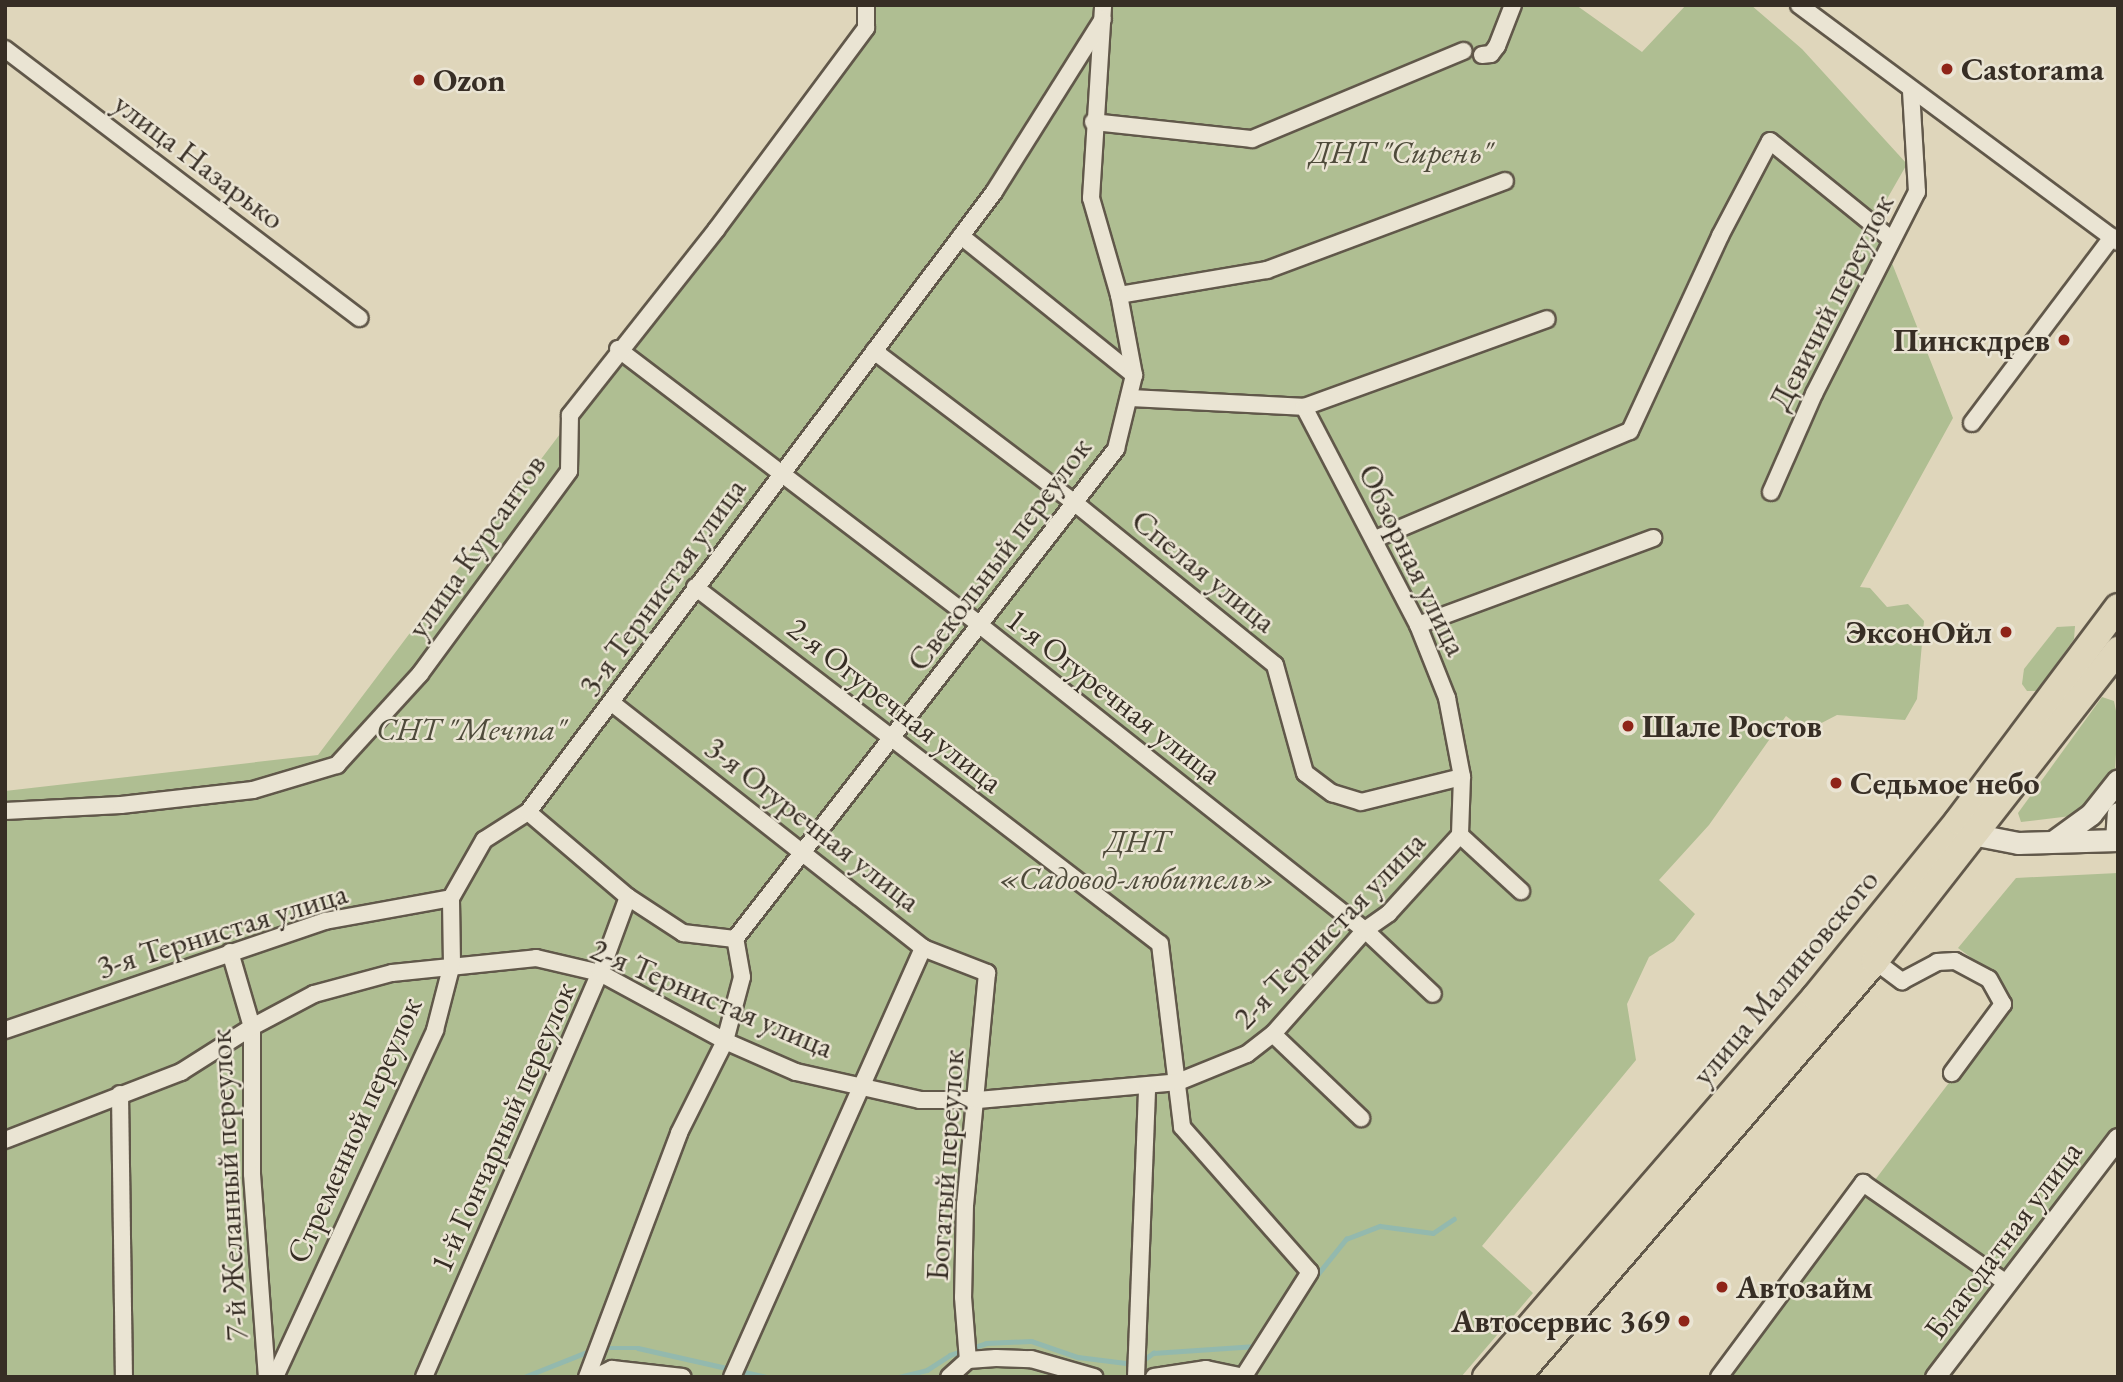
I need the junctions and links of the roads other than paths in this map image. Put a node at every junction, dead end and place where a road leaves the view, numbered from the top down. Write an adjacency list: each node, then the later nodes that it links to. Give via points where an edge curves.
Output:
1 (866, 5): 17 (street, улица Курсантов, via 866,28 716,230)
2 (1513, 5): 7 (street, via 1497,46 1491,54)
3 (1799, 5): 8 (street)
4 (1103, 12): 9 (street, Свекольный переулок); 11 (street, 3-я Тернистая улица, via 994,192)
5 (5, 49): 15 (street, улица Назарько)
6 (1463, 51): 9 (street, via 1252,139)
7 (1482, 55)
8 (1911, 91): 12 (street, Девичий переулок, via 1917,192); 13 (street)
9 (1093, 122): 14 (street, Свекольный переулок, via 1091,198)
10 (1505, 181): 14 (street, via 1267,270)
11 (961, 236): 18 (street, 3-я Тернистая улица); 19 (street)
12 (1891, 239): 24 (street, Девичий переулок); 27 (street, via 1770,141 1720,236 1630,431)
13 (2115, 240): 22 (street)
14 (1119, 295): 19 (street, Свекольный переулок)
15 (359, 318)
16 (1547, 319): 21 (street)
17 (618, 349): 23 (street, 1-я Огуречная улица); 37 (street, улица Курсантов, via 570,415 569,471 421,674 337,765 253,790 121,805)
18 (874, 351): 23 (street, 3-я Тернистая улица); 25 (street, Спелая улица)
19 (1134, 375): 20 (street, Свекольный переулок)
20 (1129, 398): 21 (street); 25 (street, Свекольный переулок, via 1116,449)
21 (1304, 407): 27 (street, Обзорная улица)
22 (1972, 423)
23 (781, 472): 28 (street, 3-я Тернистая улица); 31 (street, 1-я Огуречная улица)
24 (1771, 492)
25 (1075, 503): 31 (street, Свекольный переулок); 35 (street, Спелая улица, via 1275,665 1306,773 1332,793 1361,802)
26 (1653, 538): 30 (street)
27 (1375, 539): 30 (street, Обзорная улица)
28 (695, 587): 33 (street, 3-я Тернистая улица); 34 (street, 2-я Огуречная улица)
29 (2118, 607): 40 (highway, улица Малиновского)
30 (1418, 625): 35 (street, Обзорная улица, via 1447,698)
31 (981, 626): 34 (street, Свекольный переулок); 48 (street, 1-я Огуречная улица)
32 (2118, 650): 40 (highway, улица Малиновского)
33 (612, 703): 38 (street, 3-я Тернистая улица); 44 (street, 3-я Огуречная улица)
34 (892, 738): 44 (street, Свекольный переулок); 62 (street, 2-я Огуречная улица, via 1160,944)
35 (1462, 776): 41 (street, Обзорная улица)
36 (2118, 780): 43 (main road, via 2091,814)
37 (5, 811)
38 (528, 812): 46 (street); 47 (street, 3-я Тернистая улица, via 484,840)
39 (2118, 813): 42 (main road)
40 (1967, 828): 43 (main road, via 2018,843); 52 (highway, улица Малиновского); 85 (highway, улица Малиновского, via 1815,996)
41 (1460, 835): 45 (street); 48 (street, 2-я Тернистая улица, via 1389,913)
42 (2117, 840): 43 (main road)
43 (2052, 842)
44 (802, 849): 49 (street, Свекольный переулок); 50 (street, 3-я Огуречная улица)
45 (1521, 891)
46 (628, 897): 49 (street, via 682,933); 54 (street, 1-й Гончарный переулок)
47 (451, 898): 51 (street, 3-я Тернистая улица, via 325,921); 53 (street, Стременной переулок)
48 (1365, 930): 56 (street, 1-я Огуречная улица); 59 (street, 2-я Тернистая улица)
49 (735, 939): 60 (street, via 742,977)
50 (923, 948): 55 (street, 3-я Огуречная улица); 63 (street)
51 (230, 952): 57 (street, 7-й Желанный переулок); 58 (street, 3-я Тернистая улица)
52 (1875, 961): 61 (street, via 1902,981 1937,962 1972,967 1989,979 2004,1004); 86 (highway, улица Малиновского)
53 (452, 964): 54 (street, 2-я Тернистая улица, via 536,958); 57 (street, 2-я Тернистая улица, via 392,973 314,994); 75 (street, Стременной переулок, via 435,1030)
54 (600, 973): 60 (street, 2-я Тернистая улица); 76 (street, 1-й Гончарный переулок)
55 (987, 973): 66 (street, Богатый переулок)
56 (1433, 993)
57 (252, 1027): 65 (street, 2-я Тернистая улица, via 181,1072); 74 (street, 7-й Желанный переулок, via 253,1174)
58 (5, 1030)
59 (1273, 1034): 62 (street, 2-я Тернистая улица, via 1247,1054); 67 (street)
60 (725, 1041): 63 (street, 2-я Тернистая улица, via 796,1072); 77 (street, via 679,1133)
61 (1952, 1073)
62 (1178, 1082): 64 (street, 2-я Тернистая улица); 72 (street, via 1182,1127 1310,1272)
63 (861, 1087): 66 (street, 2-я Тернистая улица, via 920,1100); 80 (street)
64 (1147, 1087): 66 (street, 2-я Тернистая улица); 83 (street)
65 (120, 1094): 69 (street, 2-я Тернистая улица); 73 (street)
66 (978, 1100): 71 (street, Богатый переулок, via 965,1204 963,1297)
67 (1361, 1118)
68 (2118, 1139): 70 (street, Благодатная улица)
69 (5, 1140)
70 (2008, 1284): 87 (street, via 1863,1183); 88 (street, Благодатная улица)
71 (968, 1360): 81 (street); 82 (street, via 1031,1359)
72 (1244, 1376): 84 (street, via 1206,1369)
73 (124, 1377)
74 (267, 1377)
75 (275, 1377)
76 (424, 1377)
77 (587, 1377)
78 (596, 1377): 79 (street, via 612,1369)
79 (683, 1377)
80 (732, 1377)
81 (949, 1377)
82 (1094, 1377)
83 (1136, 1377)
84 (1154, 1377)
85 (1486, 1377)
86 (1517, 1377)
87 (1719, 1377)
88 (1935, 1377)

